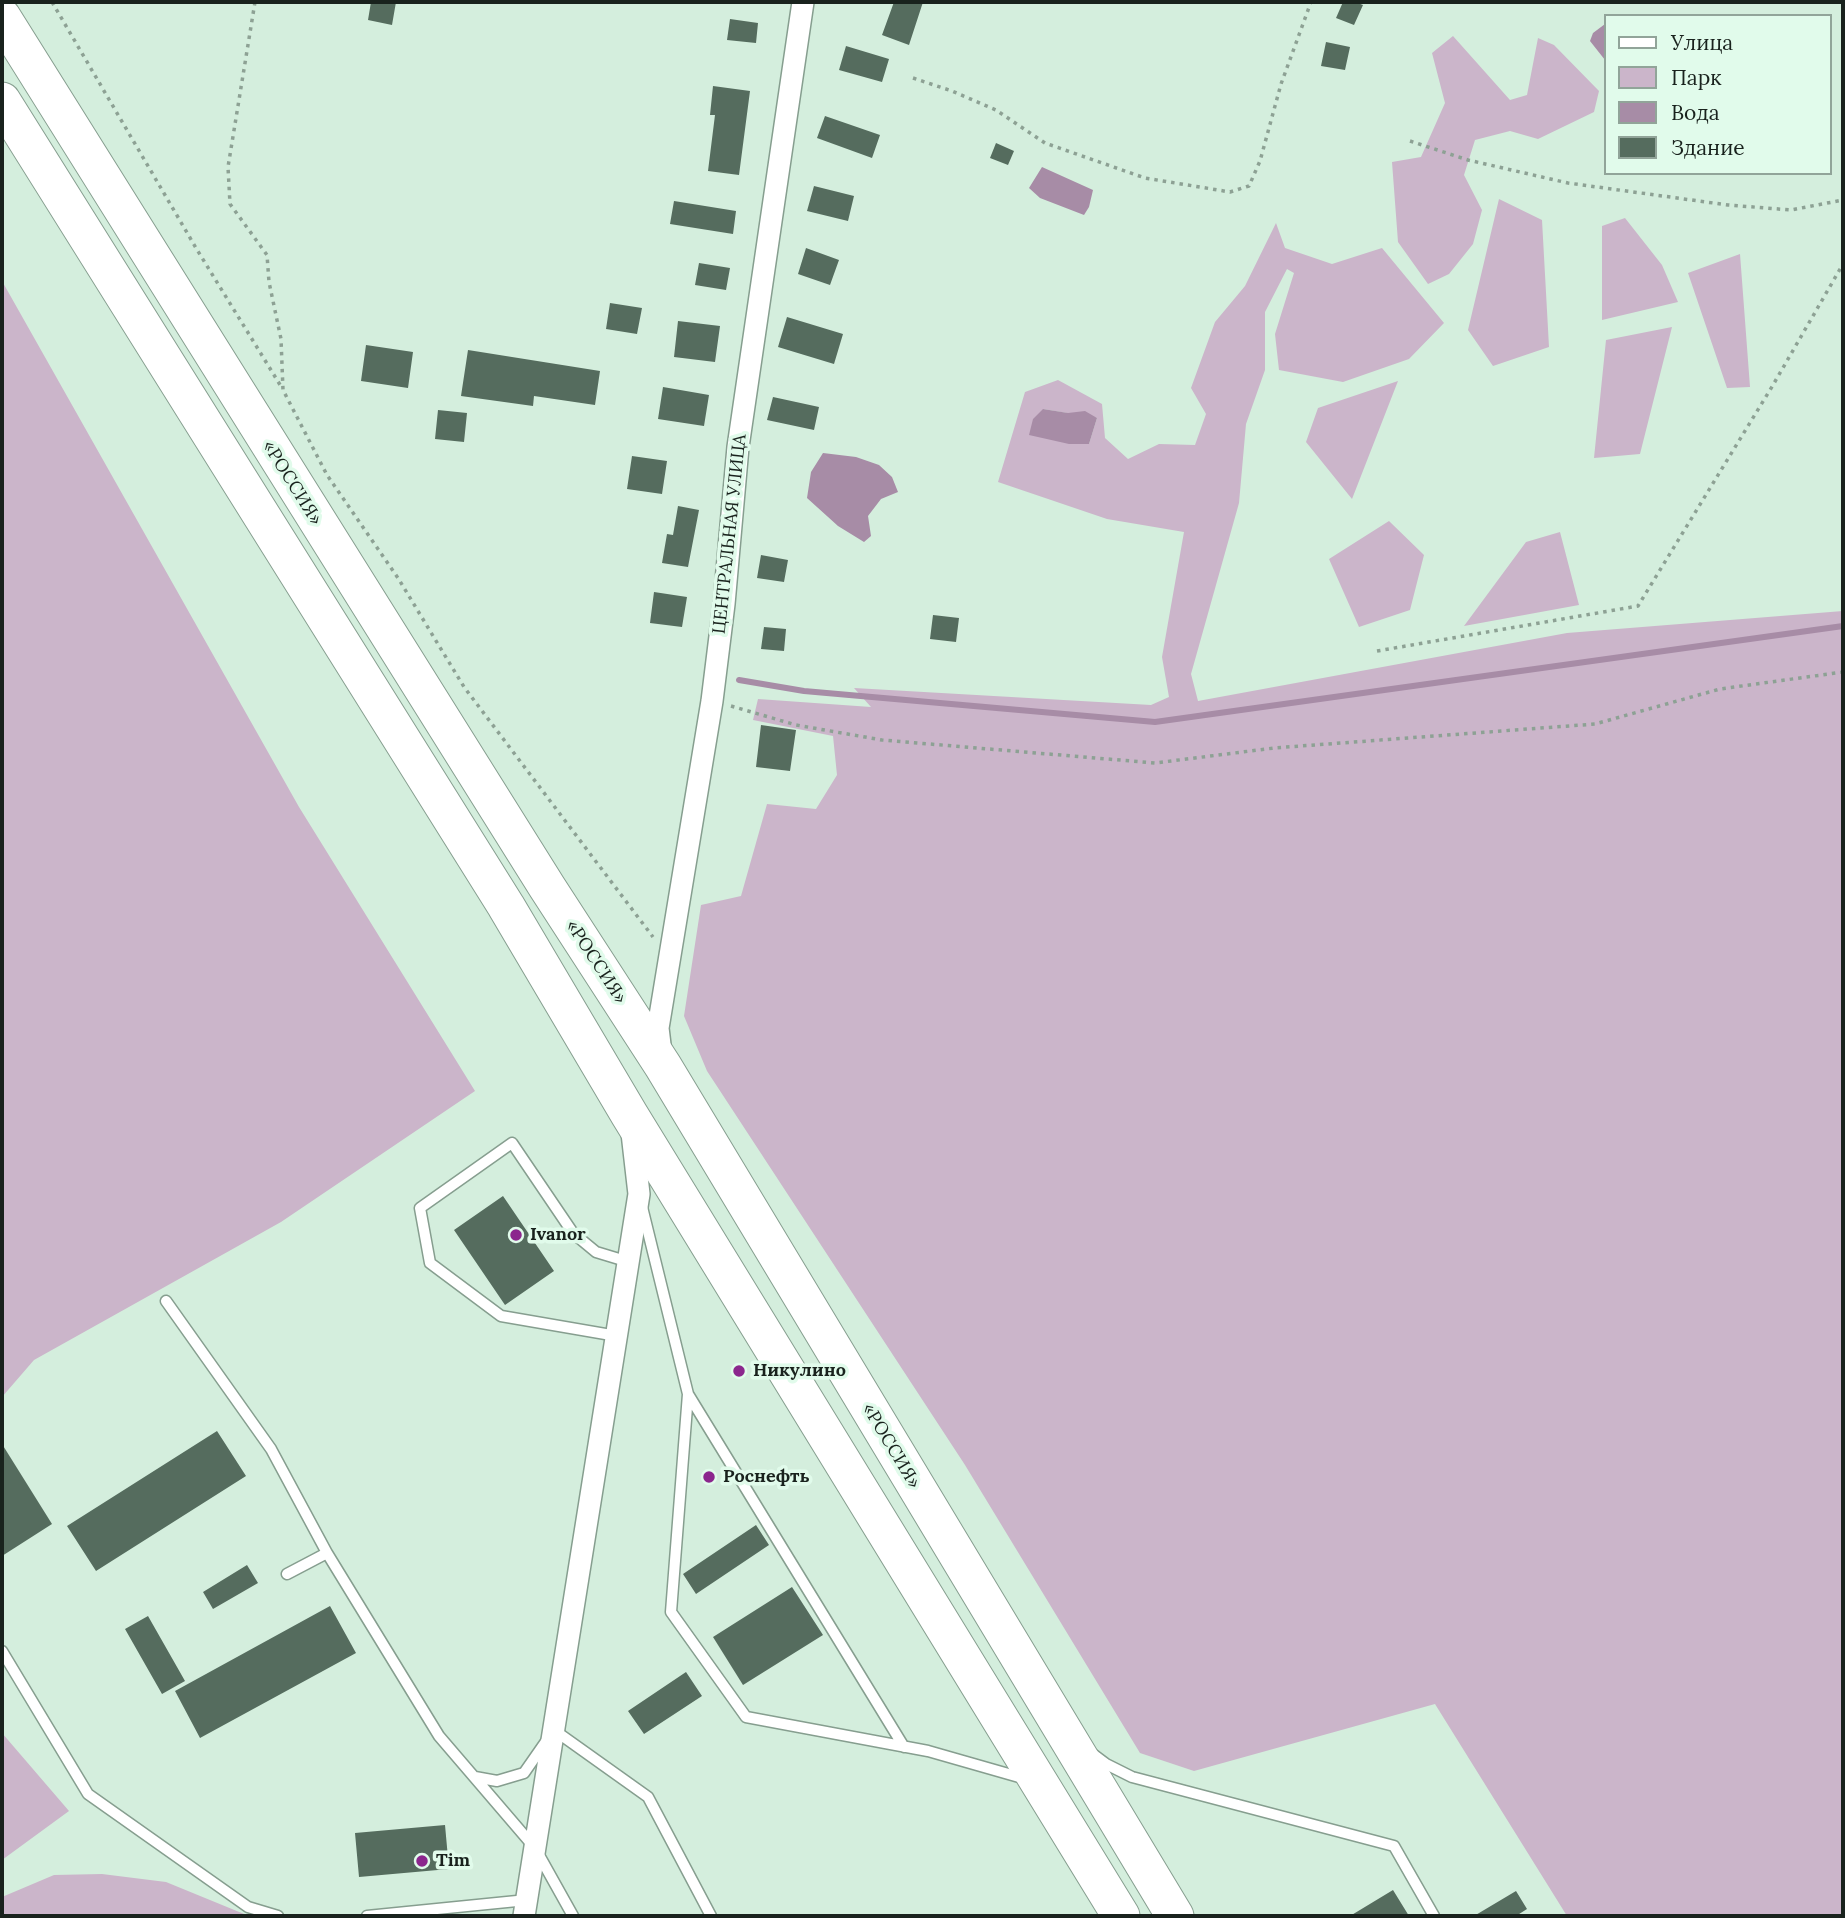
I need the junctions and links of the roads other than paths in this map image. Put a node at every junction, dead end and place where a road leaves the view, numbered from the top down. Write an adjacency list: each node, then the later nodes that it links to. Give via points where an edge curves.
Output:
1 (803, 2): 4 (street, ЦЕНТРАЛЬНАЯ УЛИЦА, via 738,447 712,701 658,1028)
2 (2, 17): 4 (highway, «РОССИЯ»)
3 (2, 101): 5 (highway, via 499,895)
4 (663, 1066): 15 (highway, «РОССИЯ»)
5 (629, 1114): 6 (street); 18 (highway)
6 (639, 1194): 7 (street); 10 (lane)
7 (629, 1262): 9 (street); 9 (lane, via 596,1252 573,1233 512,1143 420,1208 430,1263 501,1317)
8 (166, 1301): 11 (lane, via 271,1449)
9 (617, 1336): 14 (street)
10 (688, 1394): 16 (lane); 16 (lane, via 671,1612 746,1717)
11 (327, 1553): 12 (lane); 17 (lane, via 439,1736)
12 (287, 1574)
13 (2, 1651): 21 (lane, via 88,1794 248,1907)
14 (554, 1730): 17 (lane, via 524,1773 497,1781); 19 (street); 24 (lane, via 648,1797)
15 (1063, 1732): 26 (highway, «РОССИЯ»); 27 (lane, via 1132,1777 1394,1846)
16 (904, 1746): 18 (lane)
17 (475, 1777): 19 (lane)
18 (1040, 1784): 25 (highway)
19 (536, 1848): 20 (street); 23 (lane)
20 (526, 1908): 22 (lane)
21 (278, 1916)
22 (367, 1916)
23 (573, 1916)
24 (711, 1916)
25 (1121, 1916)
26 (1175, 1916)
27 (1434, 1916)

